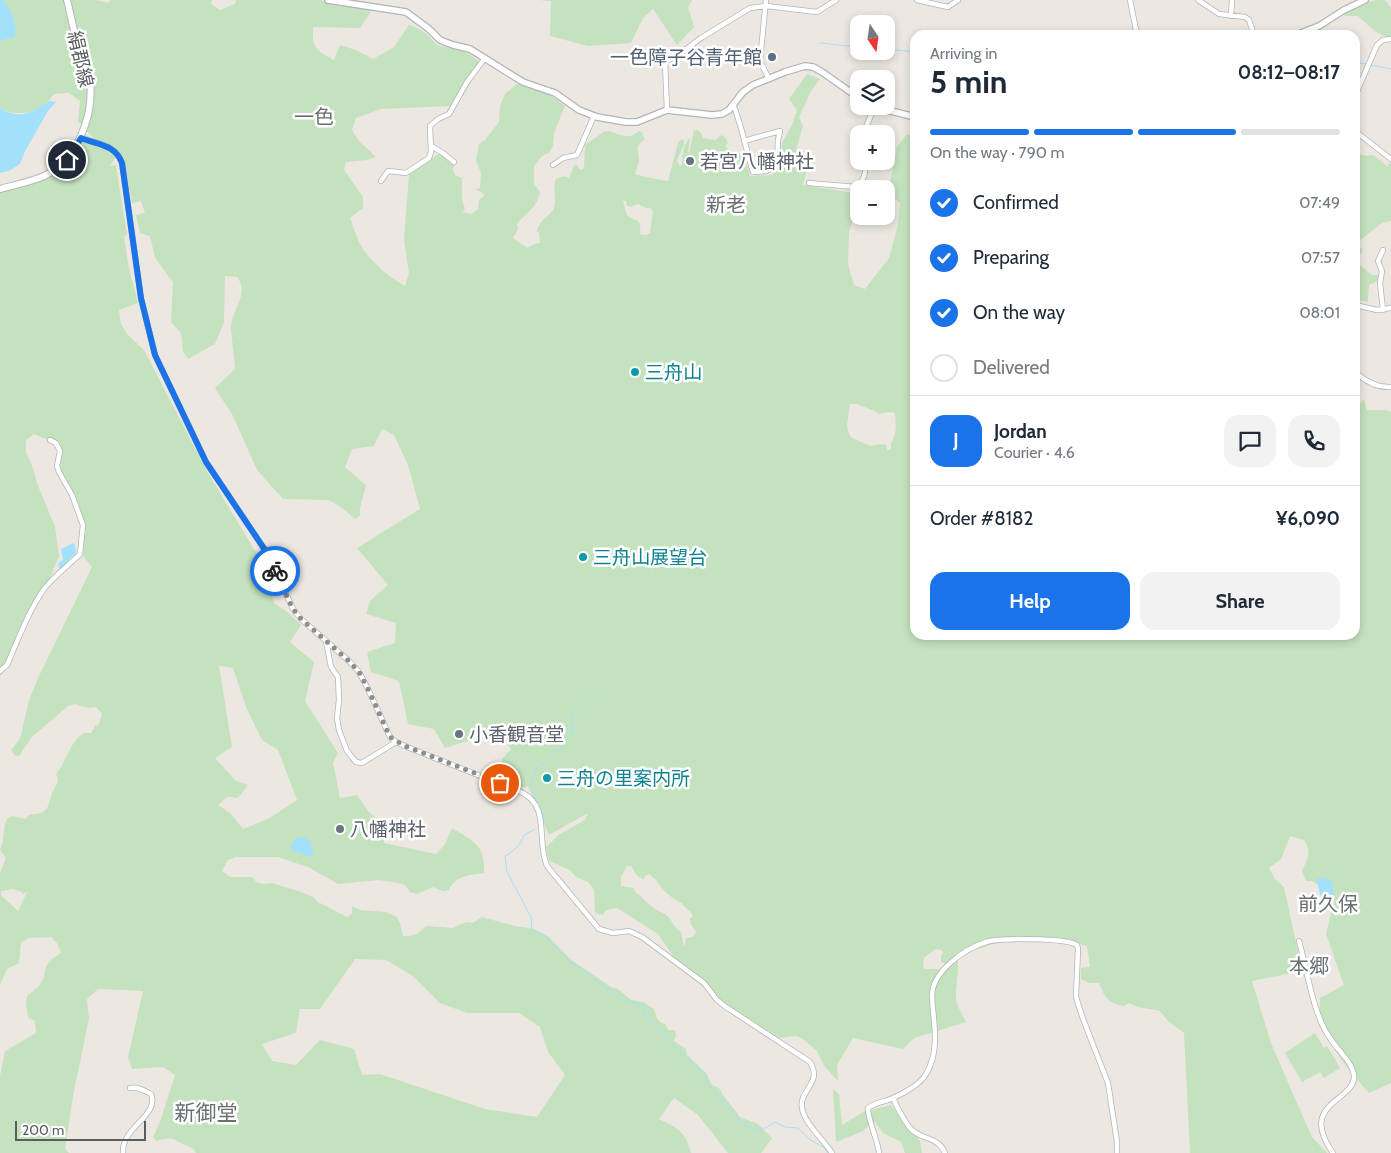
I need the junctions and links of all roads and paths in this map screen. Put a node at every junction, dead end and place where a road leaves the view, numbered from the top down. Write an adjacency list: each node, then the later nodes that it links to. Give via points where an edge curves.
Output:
1 (67, 0): 27 (main road, 絹郡線, via 90,80 89,107)
2 (328, 0): 17 (street, via 406,12 440,40 470,49)
3 (766, 0): 11 (street)
4 (836, 0): 11 (street, via 817,12)
5 (917, 0): 6 (street, via 948,8)
6 (958, 0)
7 (1130, 0): 13 (street)
8 (1198, 0): 12 (street, via 1219,14)
9 (1232, 0): 12 (street)
10 (1364, 0): 15 (street)
11 (766, 6): 18 (street, via 760,61); 22 (street, via 750,8 665,62)
12 (1231, 16): 14 (street, via 1245,17)
13 (1136, 30)
14 (1252, 30)
15 (1309, 30)
16 (1391, 39): 19 (street, via 1377,45)
17 (485, 58): 24 (street, via 524,82 555,93); 29 (street, via 473,72 449,114 430,126)
18 (769, 79): 20 (street, via 796,68 813,67); 21 (street, via 742,92)
19 (1360, 83)
20 (850, 92)
21 (733, 104): 22 (street, via 722,114 712,115); 28 (street)
22 (667, 110): 24 (street, via 637,122)
23 (895, 112): 25 (street)
24 (594, 116): 32 (street, via 577,154 563,158)
25 (910, 116)
26 (1360, 135): 30 (street)
27 (81, 138): 36 (main road, 絹郡線, via 67,160 56,169 44,176); 44 (street, via 116,151 122,163 150,341 206,462 269,556 293,609)
28 (744, 140): 28 (street, via 753,172 777,165 780,131)
29 (431, 146): 31 (street); 34 (street, via 429,158 424,162 406,173 388,171)
30 (1391, 159)
31 (454, 162)
32 (553, 166)
33 (865, 170): 35 (street, via 861,183 856,187)
34 (381, 181)
35 (809, 183)
36 (0, 189)
37 (1383, 250): 40 (street, via 1378,261 1382,271)
38 (1360, 306): 40 (street)
39 (1391, 308): 40 (street)
40 (1383, 310)
41 (1360, 376): 42 (street, via 1378,386)
42 (1391, 387)
43 (50, 440): 45 (street, via 60,450 57,466 83,525 80,554 45,588 32,608 7,666)
44 (326, 641): 46 (street, via 359,672 384,726); 46 (street, via 331,666 338,677 339,730 347,750 356,762 362,763)
45 (0, 671)
46 (396, 742): 51 (street, via 527,795 539,811 542,853 547,866 599,929 613,933 629,931 642,937 704,983 726,1007 810,1062 814,1077 802,1100 803,1113)
47 (1299, 941): 55 (street, via 1321,1023 1352,1068 1354,1076 1351,1086 1323,1115 1326,1141)
48 (130, 1088): 50 (street, via 140,1088 151,1094 153,1103 150,1111 126,1137)
49 (893, 1098): 52 (street, via 868,1108); 53 (street, via 911,1129 936,1141); 54 (street, via 918,1083 933,1060 935,1021 932,993 946,967 958,956 986,942 1000,940 1073,943 1078,948 1076,997 1108,1083)
50 (123, 1153)
51 (832, 1153)
52 (879, 1153)
53 (944, 1153)
54 (1117, 1153)
55 (1333, 1153)

